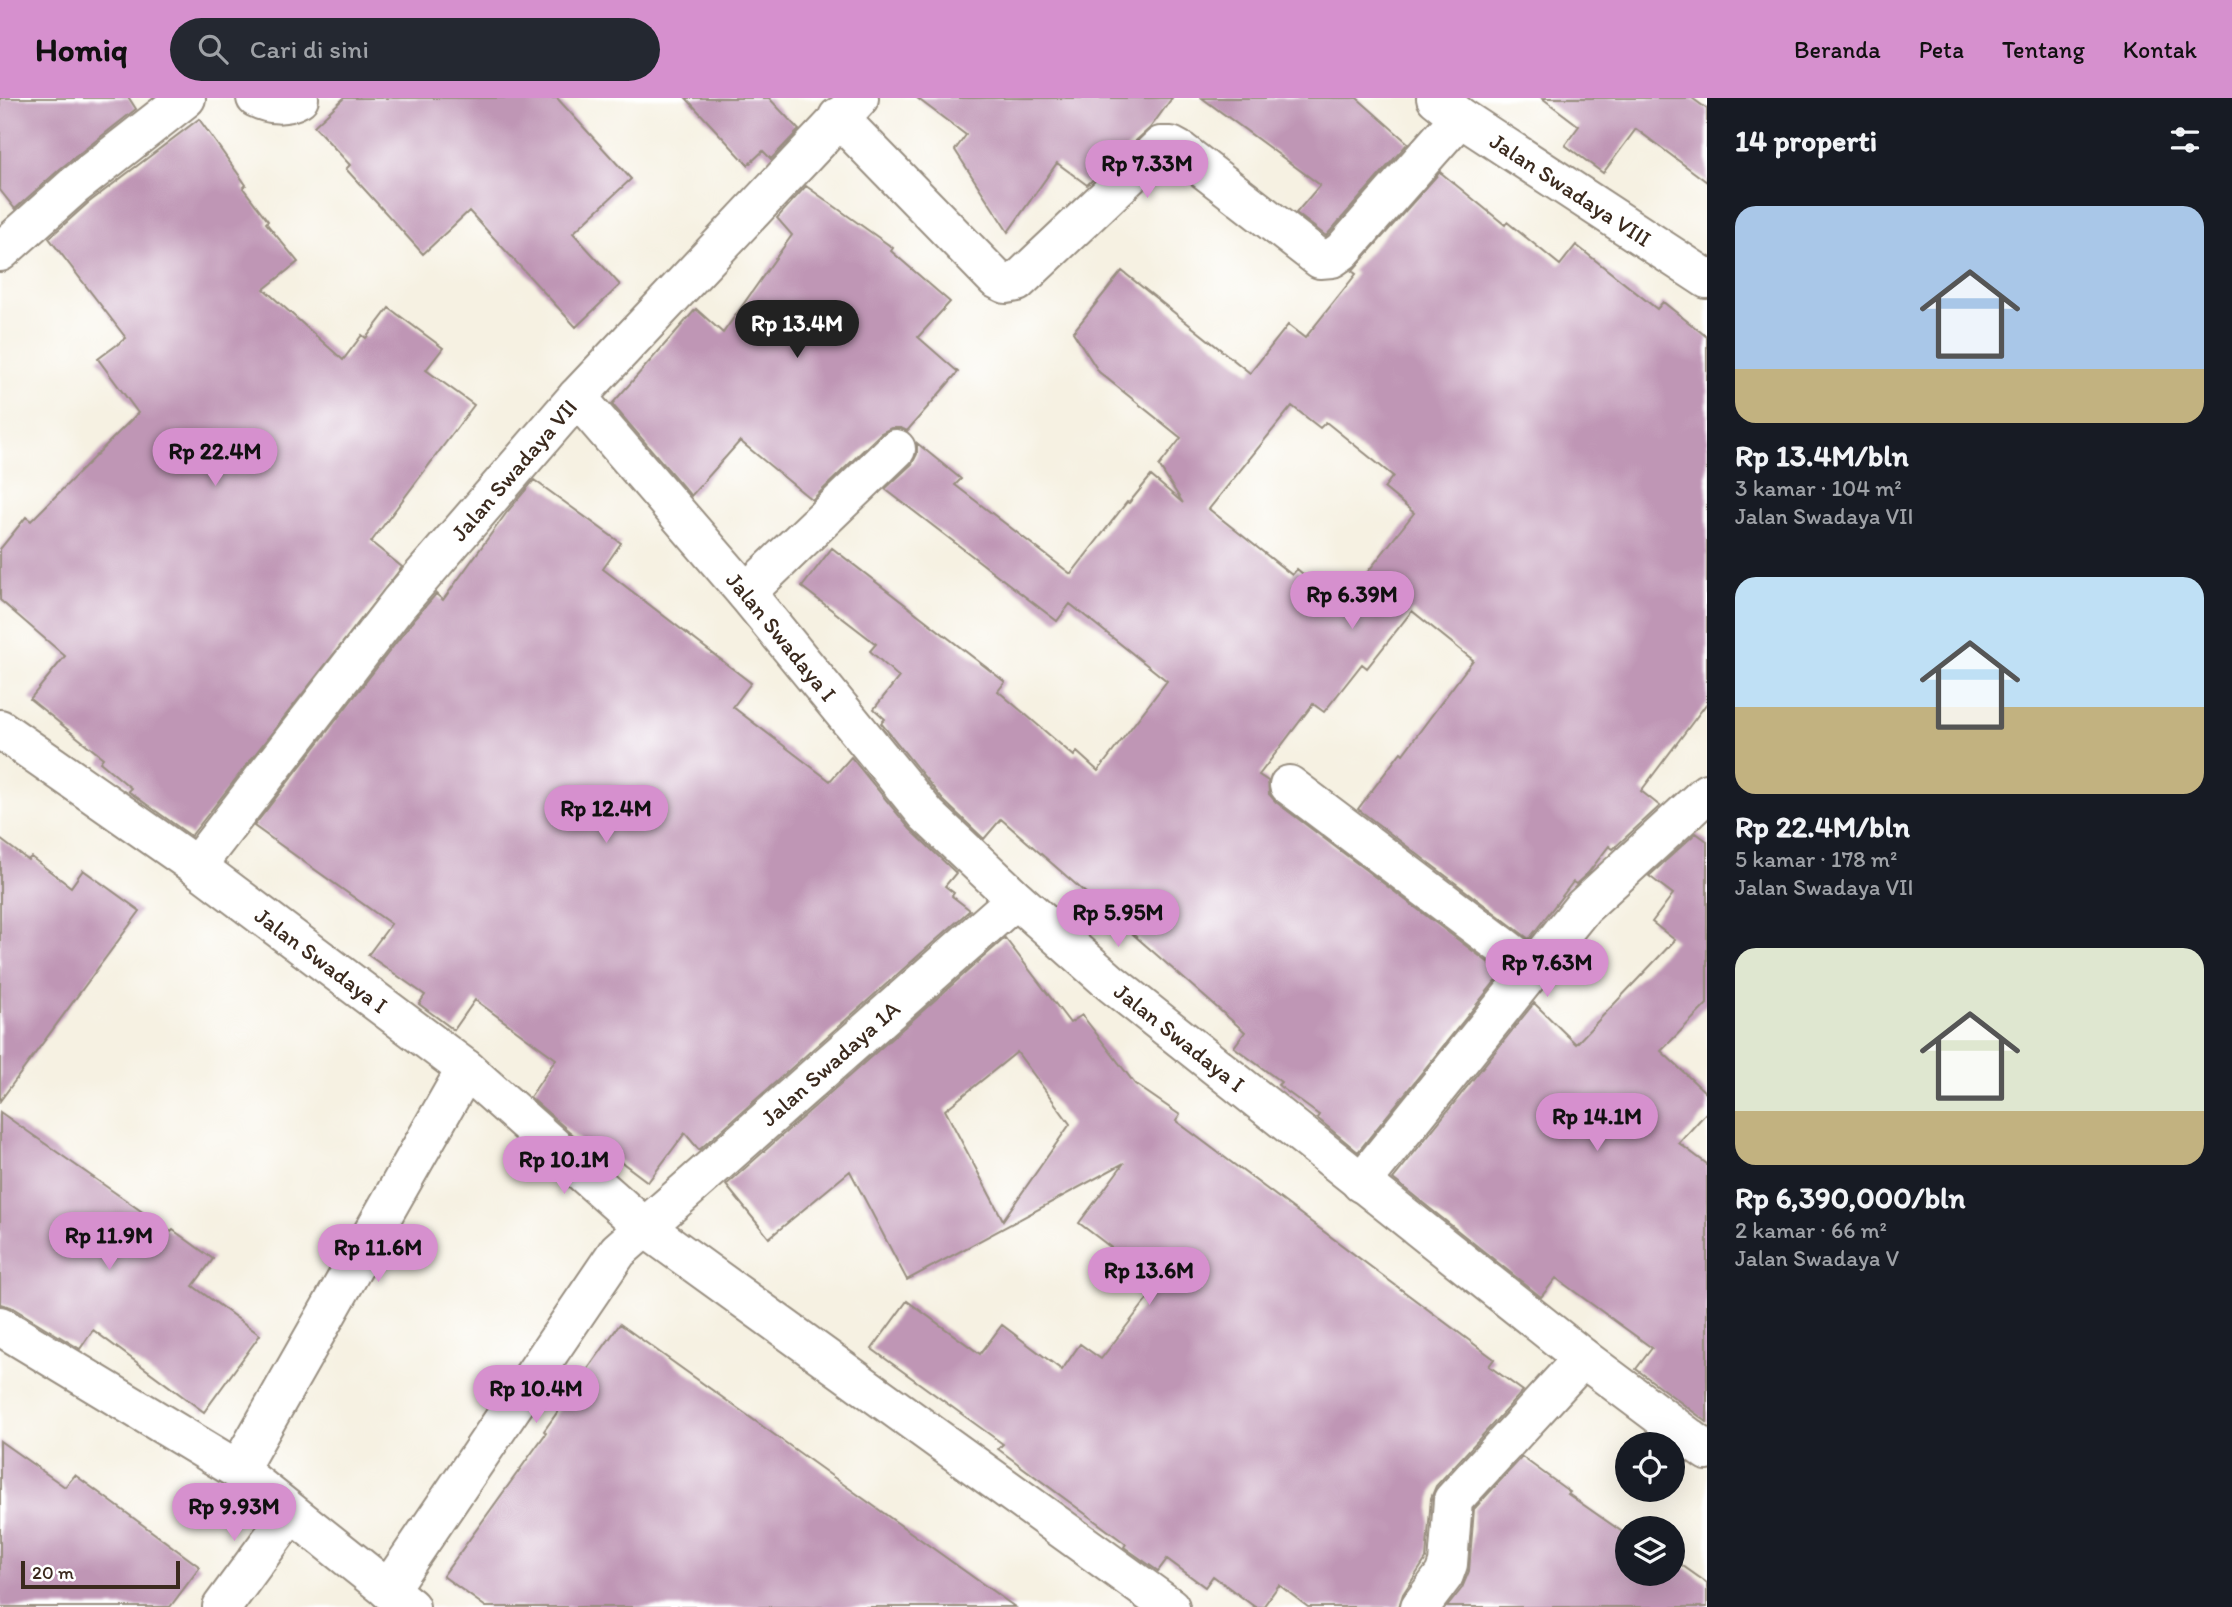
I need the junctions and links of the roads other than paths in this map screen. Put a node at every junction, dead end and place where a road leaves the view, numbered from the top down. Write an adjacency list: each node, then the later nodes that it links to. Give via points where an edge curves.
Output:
1 (186, 98): 6 (street, via 74,186)
2 (256, 98): 3 (street, via 277,104)
3 (299, 98)
4 (1448, 107): 5 (street, via 1342,251 1332,258 1320,259 1181,152 1161,146 1017,282 1006,284 996,279); 7 (street, Jalan Swadaya VIII)
5 (848, 108): 8 (street, Jalan Swadaya VII)
6 (0, 252)
7 (1707, 279)
8 (577, 397): 10 (street, Jalan Swadaya I); 14 (street, Jalan Swadaya VII, via 399,603)
9 (896, 449): 10 (street)
10 (746, 593): 15 (street, Jalan Swadaya I, via 927,815)
11 (0, 729): 14 (street, Jalan Swadaya I)
12 (1289, 785): 16 (street)
13 (1707, 793): 16 (street, via 1583,907)
14 (196, 866): 17 (street, Jalan Swadaya I)
15 (1016, 899): 18 (street, Jalan Swadaya I, via 1111,983); 19 (street, Jalan Swadaya 1A)
16 (1533, 969): 18 (street)
17 (466, 1069): 19 (street, Jalan Swadaya I); 23 (street)
18 (1361, 1182): 21 (street, Jalan Swadaya I)
19 (643, 1226): 25 (street, Jalan Swadaya 1A, via 618,1251); 27 (street, Jalan Swadaya I)
20 (0, 1326): 23 (street)
21 (1583, 1358): 22 (street, Jalan Swadaya I); 28 (street, via 1453,1500 1448,1564)
22 (1707, 1451)
23 (237, 1470): 24 (street)
24 (291, 1513): 25 (street); 26 (street)
25 (399, 1598)
26 (222, 1607)
27 (1170, 1607)
28 (1420, 1607)

